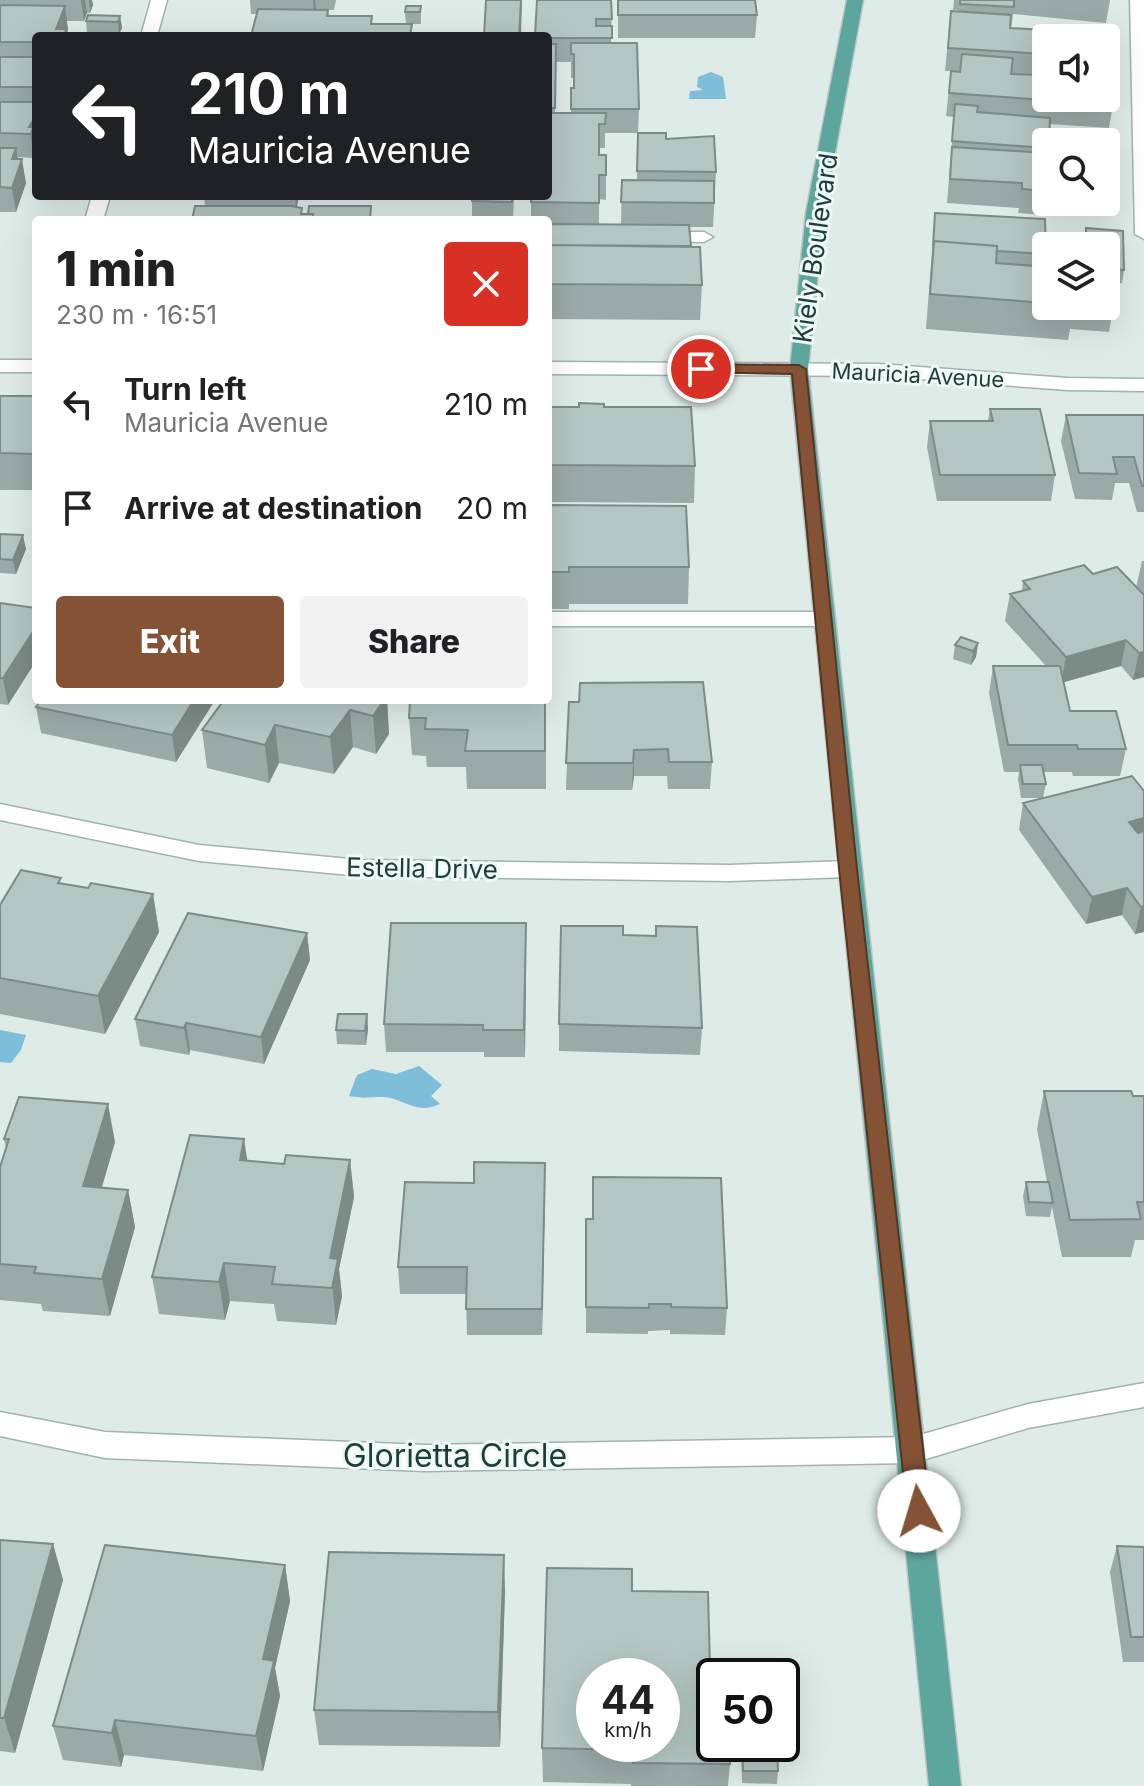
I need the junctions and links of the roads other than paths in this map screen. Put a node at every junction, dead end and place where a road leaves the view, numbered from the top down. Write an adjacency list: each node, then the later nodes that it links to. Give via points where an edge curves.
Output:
1 (159, 0): 4 (street)
2 (855, 0): 11 (main road, Kiely Boulevard, via 815,213)
3 (1138, 0): 5 (street)
4 (150, 32)
5 (1144, 234)
6 (642, 237): 7 (street)
7 (704, 237)
8 (0, 366): 9 (street)
9 (32, 366)
10 (552, 368): 11 (street, Mauricia Avenue)
11 (799, 369): 12 (street, Mauricia Avenue); 14 (main road, Kiely Boulevard)
12 (1144, 385)
13 (552, 619): 14 (street)
14 (824, 619): 16 (main road, Kiely Boulevard)
15 (0, 812): 16 (street, Estella Drive, via 199,853 361,868 730,873)
16 (848, 869): 19 (main road, Kiely Boulevard)
17 (1144, 1395): 19 (street, Glorietta Circle, via 1028,1416)
18 (0, 1424): 19 (street, Glorietta Circle, via 105,1445 425,1458)
19 (913, 1450): 20 (main road, Kiely Boulevard)
20 (945, 1786)

